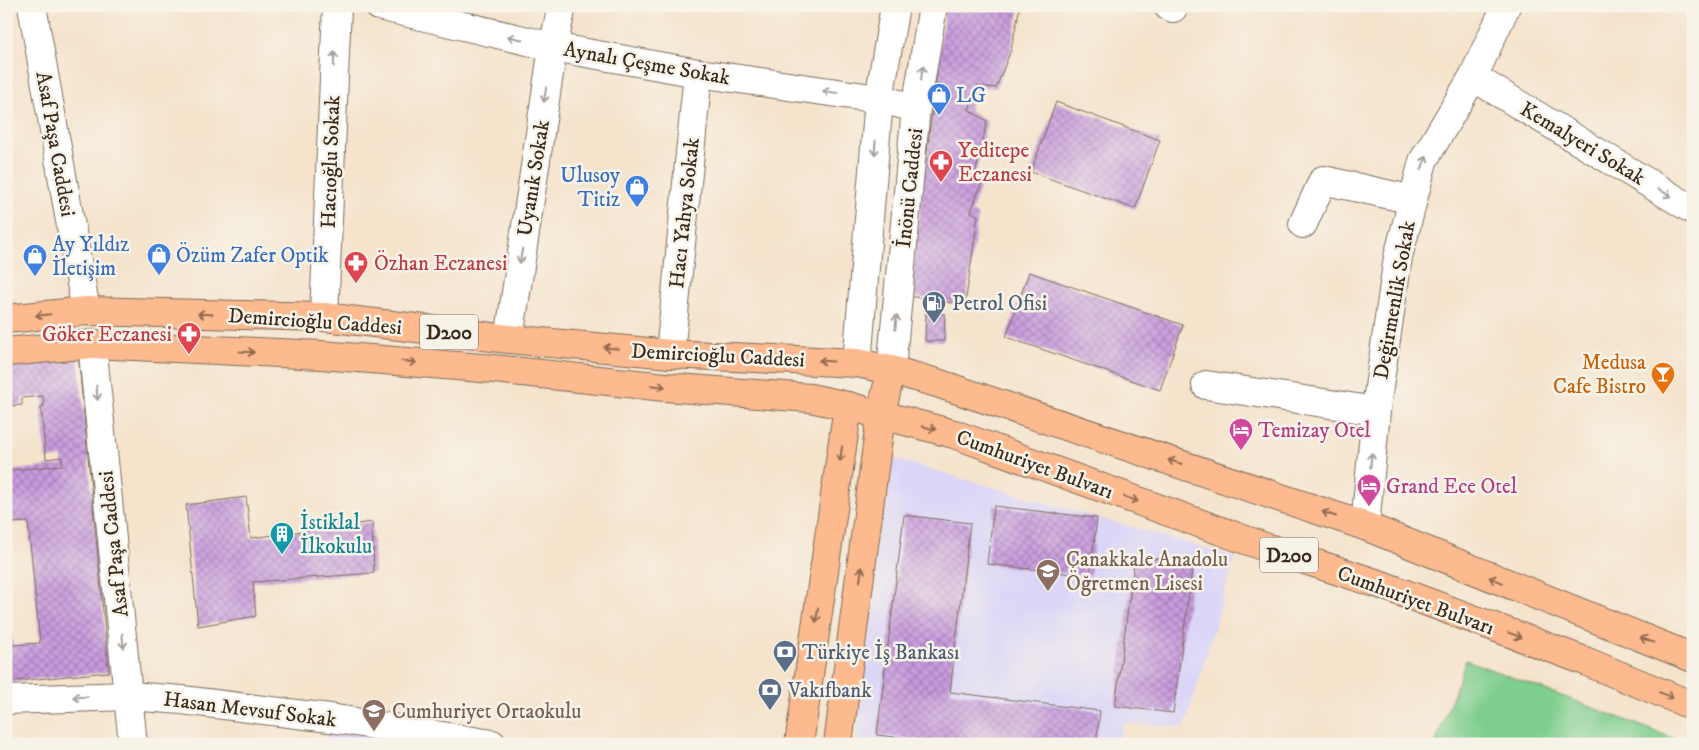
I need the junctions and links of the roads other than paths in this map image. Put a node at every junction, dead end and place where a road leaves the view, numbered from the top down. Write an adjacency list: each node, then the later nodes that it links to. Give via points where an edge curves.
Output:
1 (32, 6): 18 (street, Asaf Paşa Caddesi)
2 (337, 6): 19 (street, Hacıoğlu Sokak, one-way to 2)
3 (379, 6): 10 (street, Aynalı Çeşme Sokak, one-way to 3)
4 (562, 6): 10 (street, Uyanık Sokak)
5 (896, 6): 13 (street, İnönü Caddesi)
6 (933, 6): 14 (street, İnönü Caddesi, one-way to 6)
7 (1168, 6): 8 (street)
8 (1174, 6)
9 (1506, 6): 12 (street, Değirmenlik Sokak)
10 (553, 47): 11 (street, Aynalı Çeşme Sokak); 21 (street, Uyanık Sokak, one-way to 21)
11 (698, 73): 13 (street, Aynalı Çeşme Sokak, one-way to 11); 24 (street, Hacı Yahya Sokak)
12 (1473, 77): 15 (street, Değirmenlik Sokak, one-way to 12, via 1423,161); 16 (street, Kemalyeri Sokak, one-way to 16)
13 (879, 99): 14 (street, Aynalı Çeşme Sokak); 25 (street, İnönü Caddesi, one-way to 25)
14 (916, 108): 26 (street, İnönü Caddesi, one-way to 14)
15 (1413, 200): 17 (street, via 1323,180); 29 (street, Değirmenlik Sokak, via 1398,257)
16 (1693, 210)
17 (1303, 224)
18 (86, 311): 19 (main road, Demircioğlu Caddesi / D200, one-way to 18); 20 (main road, Demircioğlu Caddesi / D200, one-way to 20)
19 (324, 317): 21 (main road, Demircioğlu Caddesi / D200)
20 (6, 319)
21 (509, 339): 24 (main road, Demircioğlu Caddesi / D200, one-way to 21)
22 (92, 344): 23 (main road, Demircioğlu Caddesi / D200); 28 (main road, Demircioğlu Caddesi / D200, one-way to 28, via 321,355 494,369 810,398); 33 (street, Asaf Paşa Caddesi, one-way to 33)
23 (6, 352)
24 (670, 354): 25 (main road, Demircioğlu Caddesi / D200, one-way to 24)
25 (856, 363): 26 (main road, Demircioğlu Caddesi / D200); 28 (main road)
26 (891, 370): 30 (main road); 31 (main road, Cumhuriyet Bulvarı / D200, one-way to 26)
27 (1206, 385): 29 (street)
28 (848, 406): 30 (main road, Demircioğlu Caddesi / D200); 38 (main road, one-way to 38)
29 (1376, 412): 31 (street, Değirmenlik Sokak, one-way to 29)
30 (881, 416): 35 (main road, Cumhuriyet Bulvarı / D200, one-way to 35, via 954,434 1264,547 1382,585 1585,661); 39 (main road, one-way to 30)
31 (1365, 526): 32 (main road, Cumhuriyet Bulvarı / D200, one-way to 31)
32 (1693, 658)
33 (129, 696): 34 (street, Hasan Mevsuf Sokak, one-way to 34); 36 (street, Asaf Paşa Caddesi); 37 (street, Hasan Mevsuf Sokak, via 274,711)
34 (6, 700)
35 (1693, 706)
36 (133, 744)
37 (492, 744)
38 (799, 744)
39 (838, 744)

